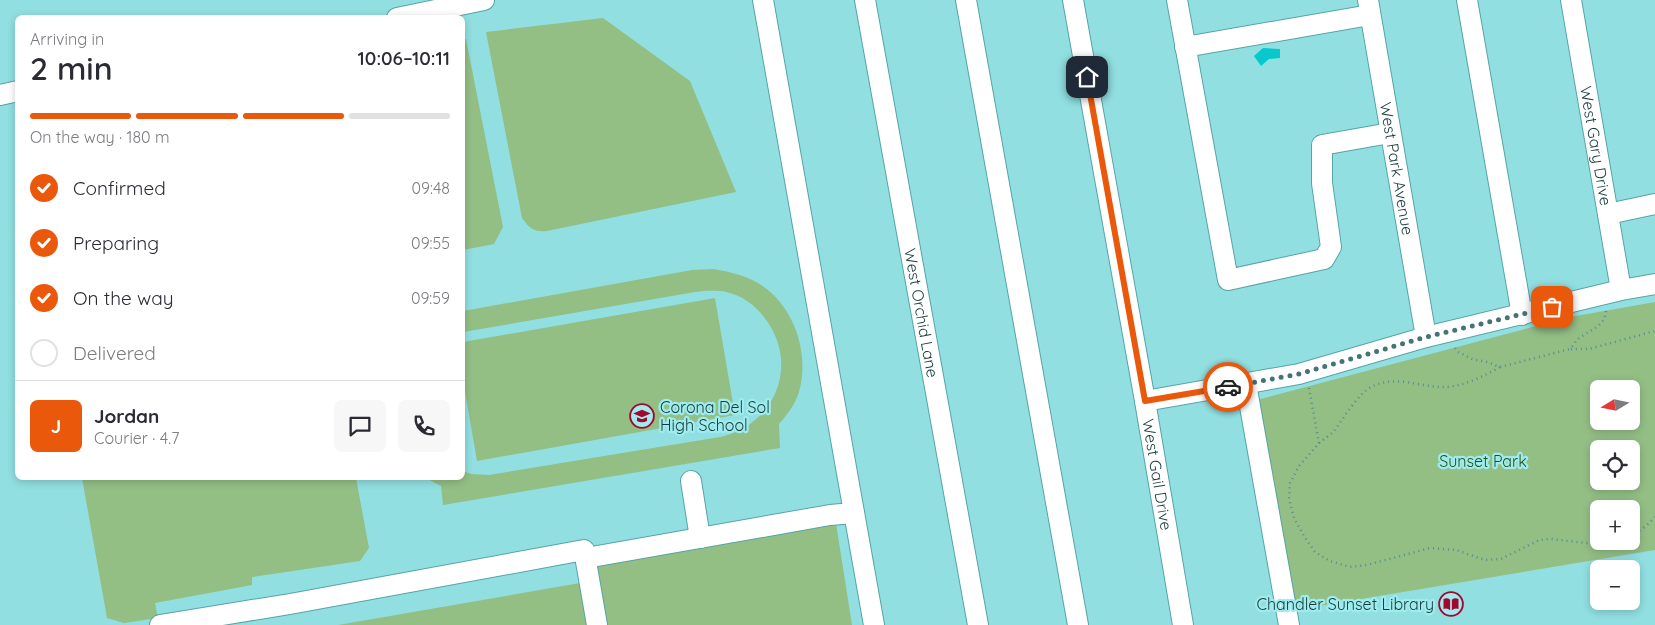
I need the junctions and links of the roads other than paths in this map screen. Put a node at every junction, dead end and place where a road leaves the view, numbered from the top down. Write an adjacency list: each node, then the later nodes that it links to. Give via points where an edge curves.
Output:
1 (484, 0): 10 (street)
2 (763, 0): 24 (street)
3 (866, 0): 30 (street, West Orchid Lane)
4 (966, 0): 31 (street)
5 (1073, 0): 22 (street, West Gail Drive)
6 (1177, 0): 11 (street)
7 (1467, 0): 19 (street)
8 (1570, 0): 16 (street, West Gary Drive)
9 (1369, 7): 11 (street); 14 (street, West Park Avenue)
10 (412, 15)
11 (1186, 47): 14 (street, via 1228,280 1324,259 1331,247 1322,183 1322,145)
12 (15, 92): 13 (street)
13 (0, 95)
14 (1390, 133): 20 (street, West Park Avenue)
15 (1655, 204): 16 (street)
16 (1608, 214): 18 (street, West Gary Drive)
17 (1655, 284): 18 (street)
18 (1613, 291): 19 (street)
19 (1522, 315): 20 (street)
20 (1434, 335): 21 (street, via 1306,372)
21 (1246, 384): 22 (street); 33 (street)
22 (1145, 401): 32 (street, West Gail Drive)
23 (691, 481): 25 (street)
24 (854, 513): 25 (street); 29 (street)
25 (700, 538): 26 (street)
26 (586, 558): 27 (street, via 584,550); 28 (street)
27 (160, 625)
28 (597, 625)
29 (874, 625)
30 (978, 625)
31 (1078, 625)
32 (1183, 625)
33 (1289, 625)

